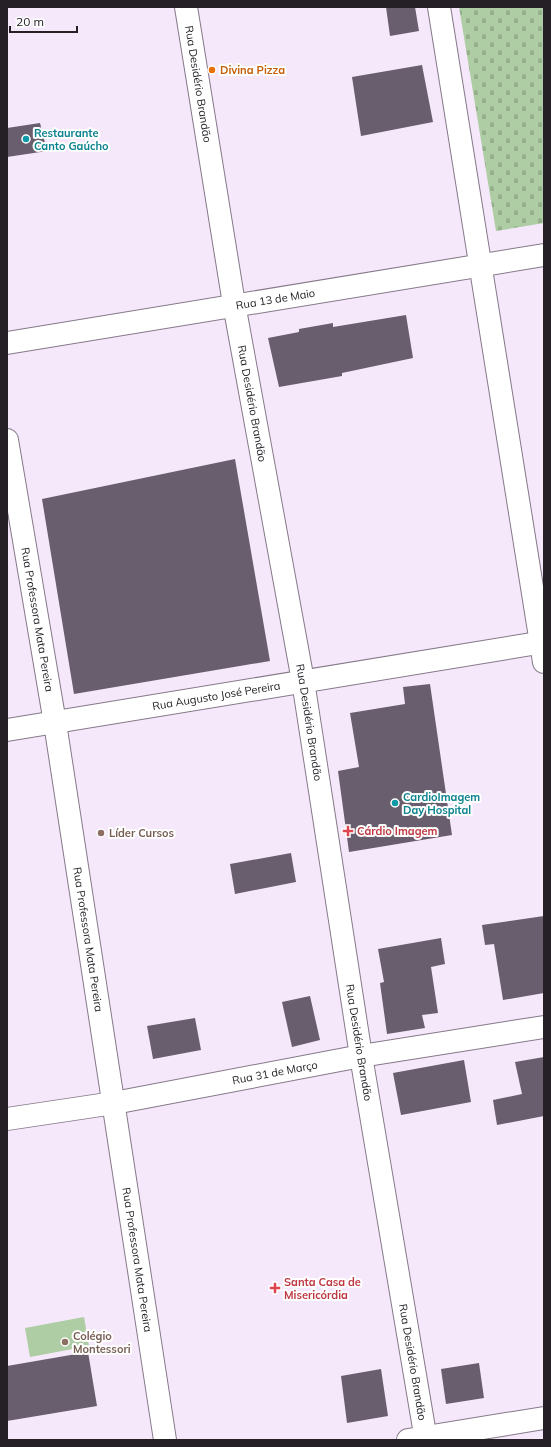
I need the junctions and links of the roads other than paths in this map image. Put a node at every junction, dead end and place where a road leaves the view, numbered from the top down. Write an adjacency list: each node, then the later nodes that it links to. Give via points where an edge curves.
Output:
1 (186, 7): 5 (street, Rua Desidério Brandão)
2 (439, 7): 4 (street)
3 (544, 255): 4 (street, Rua 13 de Maio)
4 (479, 266): 5 (street, Rua 13 de Maio); 8 (street)
5 (234, 304): 6 (street, Rua 13 de Maio); 9 (street, Rua Desidério Brandão)
6 (7, 343)
7 (7, 440): 10 (street, Rua Professora Mata Pereira)
8 (543, 649): 9 (street, Rua Augusto José Pereira)
9 (303, 681): 10 (street, Rua Augusto José Pereira); 13 (street, Rua Desidério Brandão)
10 (55, 722): 11 (street, Rua Augusto José Pereira); 14 (street, Rua Professora Mata Pereira)
11 (7, 730)
12 (544, 1027): 13 (street, Rua 31 de Março)
13 (361, 1056): 14 (street, Rua 31 de Março); 17 (street, Rua Desidério Brandão)
14 (114, 1103): 15 (street, Rua 31 de Março); 18 (street, Rua Professora Mata Pereira)
15 (7, 1119)
16 (544, 1418): 17 (street)
17 (420, 1439)
18 (165, 1440)

